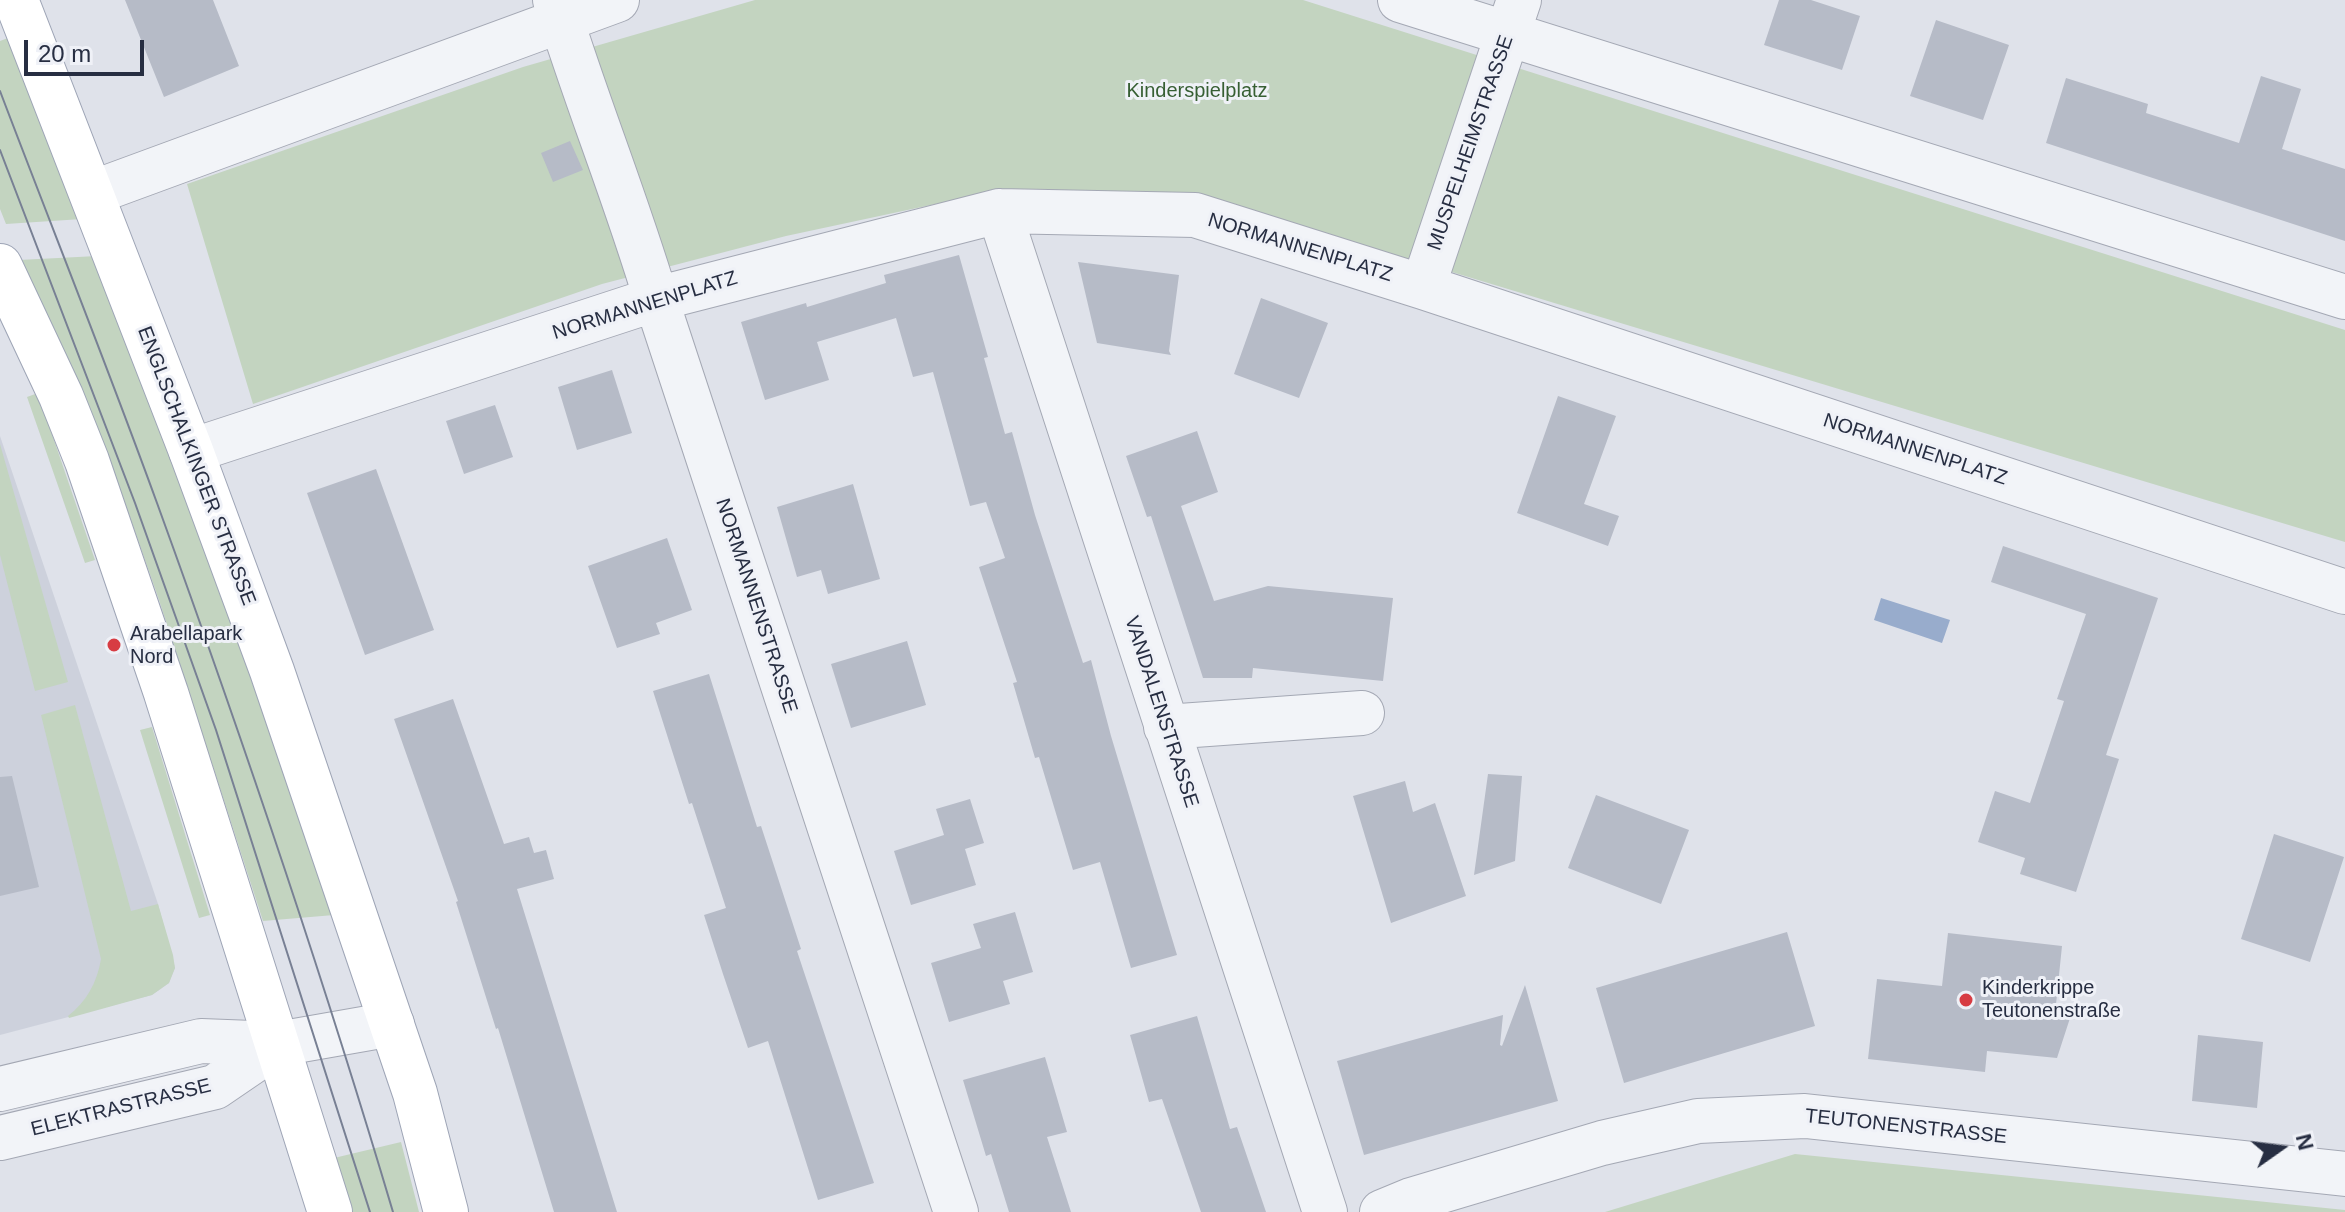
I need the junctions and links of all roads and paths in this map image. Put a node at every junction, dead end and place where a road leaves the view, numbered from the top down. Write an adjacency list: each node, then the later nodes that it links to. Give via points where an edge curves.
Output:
1 (16, 0): 6 (main road, ENGLSCHALKINGER STRASSE)
2 (617, 0): 4 (street)
3 (1400, 0): 5 (street)
4 (558, 10): 6 (street); 11 (street, NORMANNENSTRASSE)
5 (1514, 16): 9 (street, MUSPELHEIMSTRASSE); 10 (street)
6 (92, 193): 12 (main road, ENGLSCHALKINGER STRASSE)
7 (999, 211): 9 (street, NORMANNENPLATZ, via 1195,215); 11 (street, NORMANNENPLATZ); 15 (street, VANDALENSTRASSE)
8 (0, 266): 17 (main road, via 87,461)
9 (1423, 287): 13 (street, NORMANNENPLATZ)
10 (2345, 297)
11 (656, 299): 12 (street, NORMANNENPLATZ); 23 (street, NORMANNENSTRASSE)
12 (191, 451): 16 (main road, ENGLSCHALKINGER STRASSE, via 310,777)
13 (2345, 592)
14 (1362, 713): 15 (street)
15 (1166, 727): 24 (street, VANDALENSTRASSE)
16 (392, 1024): 17 (street, ELEKTRASTRASSE); 22 (main road, ENGLSCHALKINGER STRASSE)
17 (278, 1044): 18 (street, ELEKTRASTRASSE, via 201,1041); 19 (street, ELEKTRASTRASSE, via 215,1087); 21 (main road)
18 (0, 1089)
19 (0, 1138)
20 (2345, 1174): 25 (street, TEUTONENSTRASSE, via 1790,1116 1698,1121 1602,1143)
21 (330, 1212)
22 (446, 1212)
23 (956, 1212)
24 (1325, 1212)
25 (1382, 1212)

